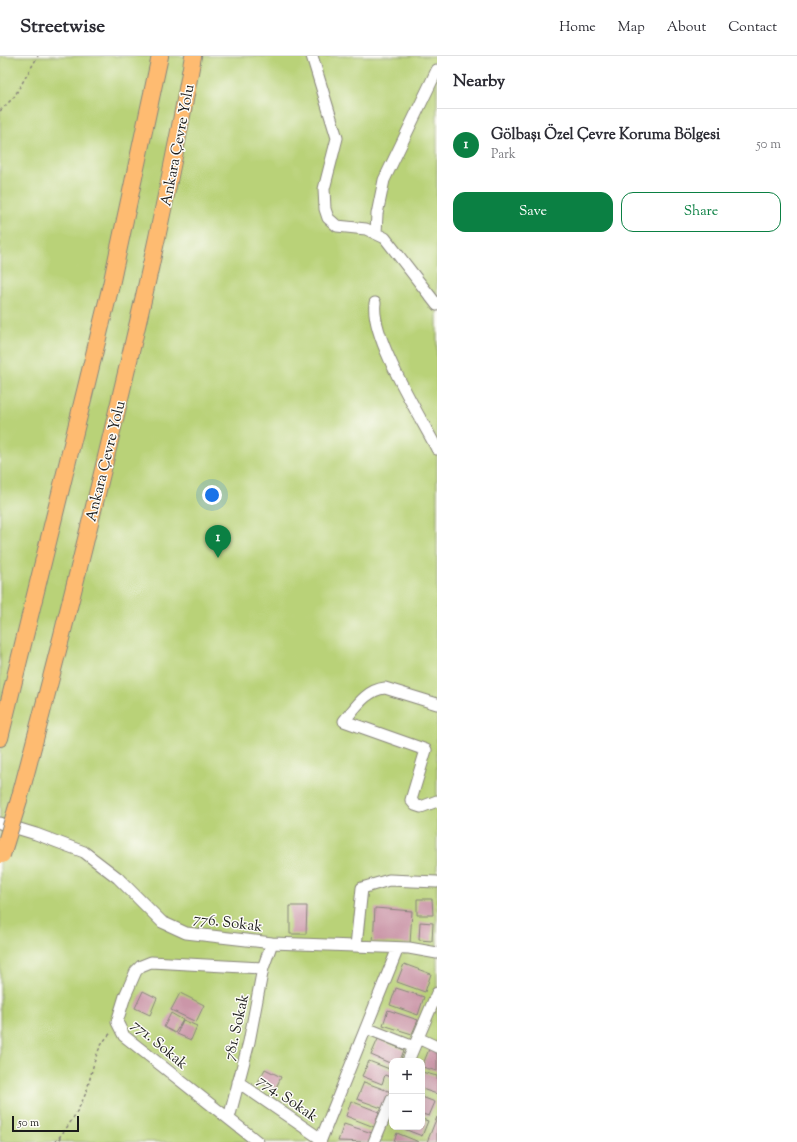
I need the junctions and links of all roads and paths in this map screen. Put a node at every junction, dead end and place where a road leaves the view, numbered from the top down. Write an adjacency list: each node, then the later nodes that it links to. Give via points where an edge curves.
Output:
1 (38, 56): 6 (path, via 14,97)
2 (160, 56): 12 (highway, via 112,285)
3 (193, 56): 15 (highway, Ankara Çevre Yolu, bridge, via 164,213 145,296 52,676)
4 (312, 56): 7 (street, via 337,138 324,189 328,218 337,226)
5 (437, 70): 7 (street, via 384,180)
6 (0, 111)
7 (376, 233): 9 (street, via 385,238)
8 (375, 303): 10 (street, via 374,316 380,339)
9 (437, 304)
10 (437, 449)
11 (437, 704): 13 (street, via 385,688 379,689 371,692 344,721 426,750 411,800 415,806 421,807)
12 (0, 738)
13 (437, 801)
14 (0, 823): 17 (street, 776. Sokak, via 84,852 118,878 162,922 186,933)
15 (1, 858)
16 (437, 882): 18 (street, via 389,880 362,888)
17 (272, 942): 18 (street, 776. Sokak); 21 (street, 781. Sokak)
18 (356, 946): 19 (street, 776. Sokak)
19 (398, 948): 20 (street, 776. Sokak); 24 (street)
20 (437, 953)
21 (264, 968): 23 (street, 771. Sokak, via 155,961 145,964 136,971 125,996 118,1015); 28 (street, 781. Sokak)
22 (437, 993): 25 (street)
23 (118, 1026): 30 (street, 771. Sokak, via 129,1041); 31 (path, via 98,1050 81,1103)
24 (366, 1028): 25 (street); 32 (street)
25 (416, 1043): 26 (street); 27 (street)
26 (437, 1046)
27 (409, 1058)
28 (238, 1082): 30 (street, 781. Sokak); 32 (street, 774. Sokak)
29 (389, 1106): 33 (street)
30 (229, 1118): 36 (street, 771. Sokak)
31 (59, 1138): 34 (path); 35 (path)
32 (320, 1140)
33 (375, 1141)
34 (55, 1142)
35 (64, 1142)
36 (258, 1142)

